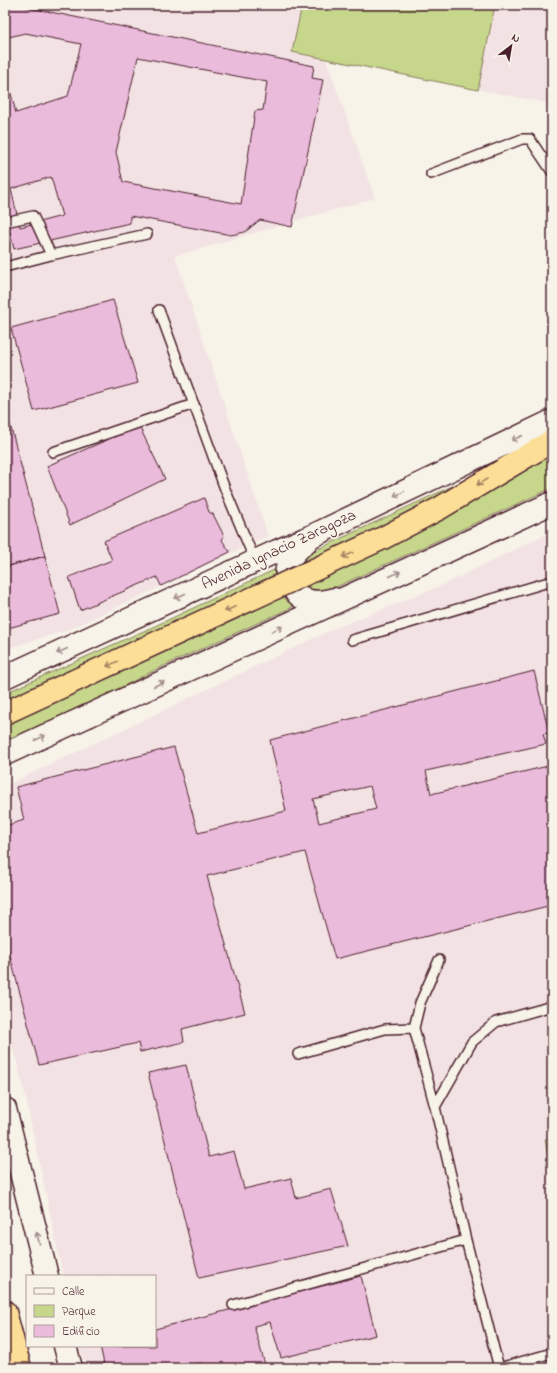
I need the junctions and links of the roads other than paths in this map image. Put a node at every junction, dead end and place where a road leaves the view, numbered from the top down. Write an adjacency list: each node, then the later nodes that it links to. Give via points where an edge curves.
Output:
1 (552, 172): 2 (lane, via 530,139 522,139)
2 (431, 174)
3 (5, 222): 5 (lane, via 33,216)
4 (147, 234): 5 (lane)
5 (51, 255): 6 (lane)
6 (5, 267)
7 (159, 310): 8 (lane)
8 (194, 404): 11 (lane); 14 (lane)
9 (552, 421): 13 (main road, Avenida Ignacio Zaragoza, one-way to 13)
10 (552, 441): 19 (highway, one-way to 19, bridge, via 440,508 383,538)
11 (53, 452)
12 (552, 503): 16 (main road, one-way to 12)
13 (312, 536): 14 (main road, Avenida Ignacio Zaragoza); 16 (main road, via 296,551 286,569 294,590 309,601 321,602)
14 (255, 561): 18 (main road, Avenida Ignacio Zaragoza, one-way to 18)
15 (552, 581): 17 (lane)
16 (360, 590): 20 (main road, one-way to 16)
17 (352, 640)
18 (5, 677)
19 (5, 713)
20 (5, 754)
21 (439, 960): 23 (lane, via 420,1003)
22 (552, 1006): 25 (lane, via 496,1022 472,1042)
23 (414, 1028): 24 (lane, via 385,1029); 25 (lane)
24 (298, 1054)
25 (435, 1106): 27 (lane)
26 (5, 1109): 28 (main road, one-way to 26)
27 (466, 1240): 29 (lane); 35 (lane)
28 (47, 1275)
29 (232, 1305)
30 (5, 1312): 33 (highway)
31 (65, 1347): 34 (main road)
32 (552, 1353): 35 (lane)
33 (20, 1368)
34 (71, 1368)
35 (499, 1368)

